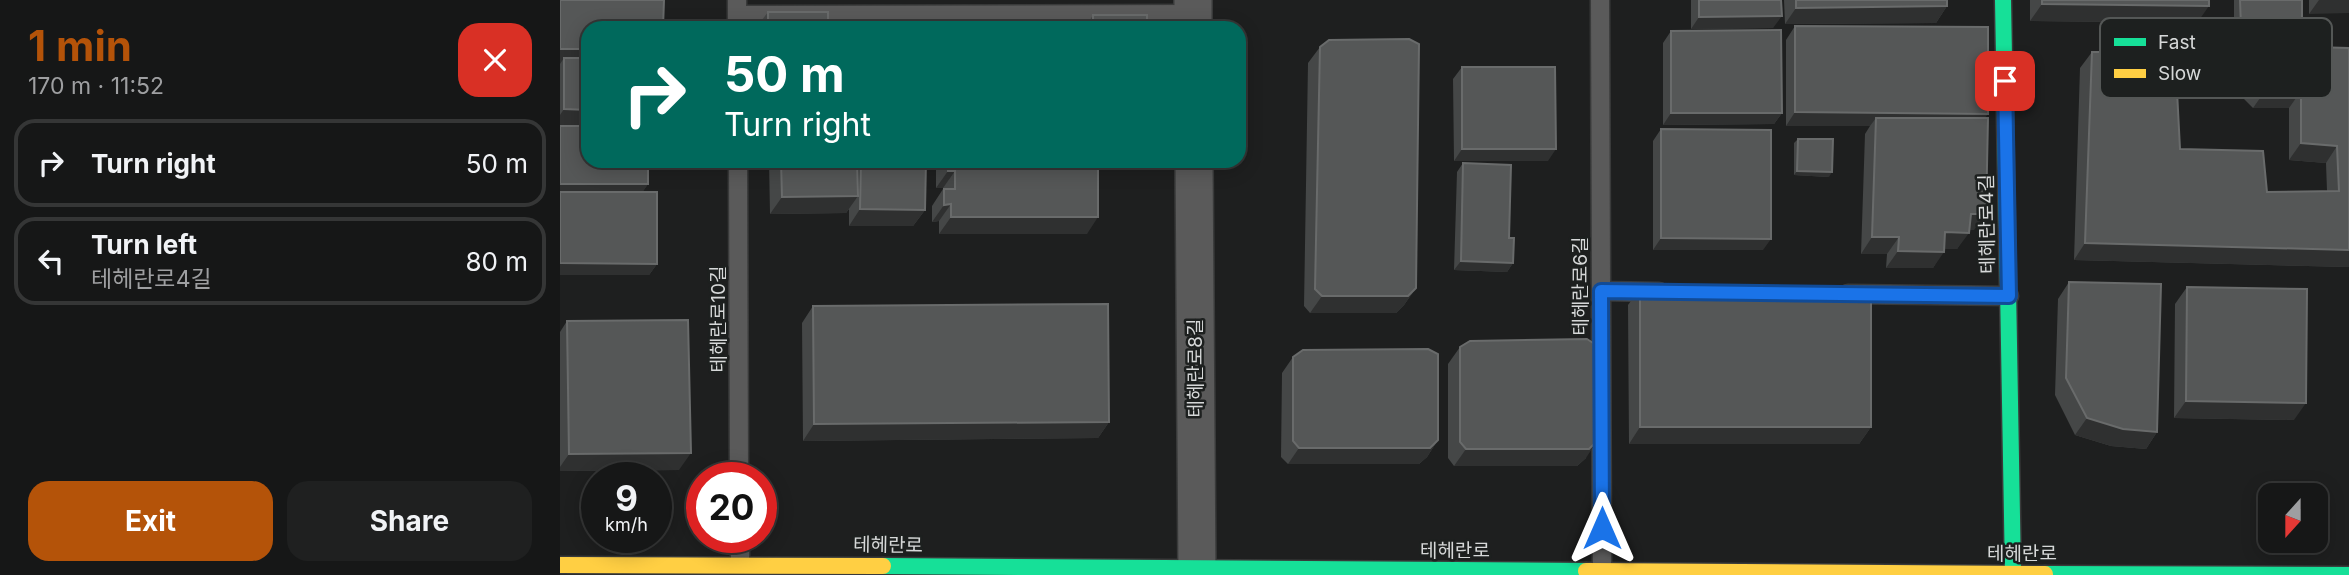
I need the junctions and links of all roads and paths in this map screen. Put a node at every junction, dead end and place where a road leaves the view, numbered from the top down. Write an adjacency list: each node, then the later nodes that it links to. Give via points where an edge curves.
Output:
1 (1600, 0): 7 (lane, 테헤란로6길)
2 (2003, 0): 10 (main road, 테헤란로4길)
3 (737, 14): 4 (lane)
4 (1193, 14)
5 (738, 168): 11 (lane, 테헤란로10길)
6 (1194, 168): 16 (street, 테헤란로8길)
7 (1601, 291): 8 (lane); 15 (lane, 테헤란로6길)
8 (1683, 292)
9 (1832, 294): 10 (lane)
10 (2009, 296): 17 (main road, 테헤란로4길)
11 (740, 462)
12 (740, 553): 13 (lane)
13 (740, 564): 14 (main road, 테헤란로); 16 (main road, 테헤란로)
14 (560, 565)
15 (1602, 571): 16 (main road, 테헤란로); 17 (main road, 테헤란로)
16 (1197, 572)
17 (2013, 574): 18 (main road, 테헤란로)
18 (2349, 575)

